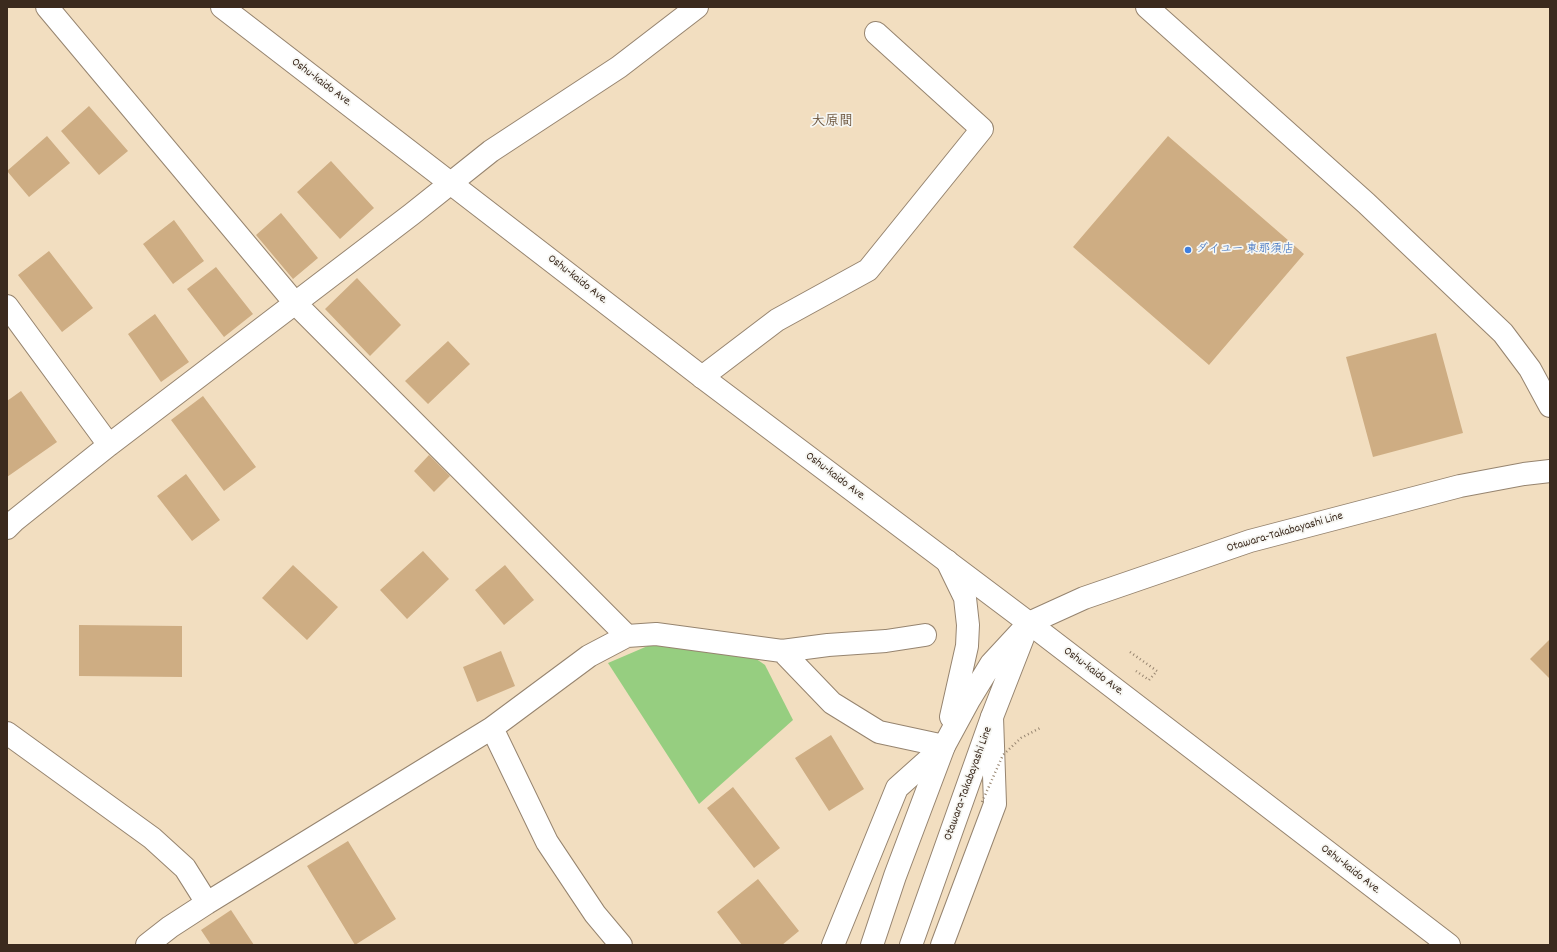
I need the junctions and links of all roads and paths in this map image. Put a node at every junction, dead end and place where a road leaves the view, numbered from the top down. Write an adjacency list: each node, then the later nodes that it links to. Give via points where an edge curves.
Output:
1 (47, 7): 7 (main road)
2 (222, 7): 6 (main road, Oshu-kaido Ave.)
3 (696, 7): 6 (main road, via 619,67 491,150)
4 (1147, 7): 10 (main road, via 1366,203 1503,333 1530,369)
5 (876, 33): 9 (main road, via 982,129 868,270 777,320)
6 (450, 182): 7 (main road); 9 (main road, Oshu-kaido Ave.)
7 (295, 303): 11 (main road); 17 (main road)
8 (7, 306): 11 (main road)
9 (702, 377): 14 (main road, Oshu-kaido Ave.)
10 (1550, 406)
11 (109, 445): 13 (main road)
12 (1550, 471): 15 (main road, Otawara-Takabayashi Line, via 1460,486 1250,541 1084,598)
13 (7, 528)
14 (947, 561): 15 (main road, Oshu-kaido Ave.); 25 (main road, Otawara-Takabayashi Line, via 965,598 968,625 967,646)
15 (1029, 623): 21 (main road, Otawara-Takabayashi Line); 25 (main road, Otawara-Takabayashi Line, via 991,664); 34 (main road, Oshu-kaido Ave.)
16 (925, 635): 18 (main road)
17 (627, 636): 18 (main road, via 656,634); 22 (main road, via 589,656)
18 (782, 651): 25 (main road, via 832,703 879,732)
19 (1130, 652): 20 (path, via 1157,671 1149,680)
20 (1132, 668)
21 (992, 717): 32 (main road, Otawara-Takabayashi Line); 33 (main road, via 995,804)
22 (492, 728): 27 (main road); 29 (main road, via 547,842 595,914)
23 (1040, 728): 26 (path, bridge, via 1022,738 1004,754)
24 (7, 733): 27 (main road, via 152,838 184,868)
25 (944, 746): 30 (main road, via 897,788); 31 (main road, Otawara-Takabayashi Line)
26 (982, 802)
27 (207, 903): 28 (main road)
28 (147, 945)
29 (621, 945)
30 (834, 945)
31 (872, 945)
32 (911, 945)
33 (942, 945)
34 (1449, 945)

